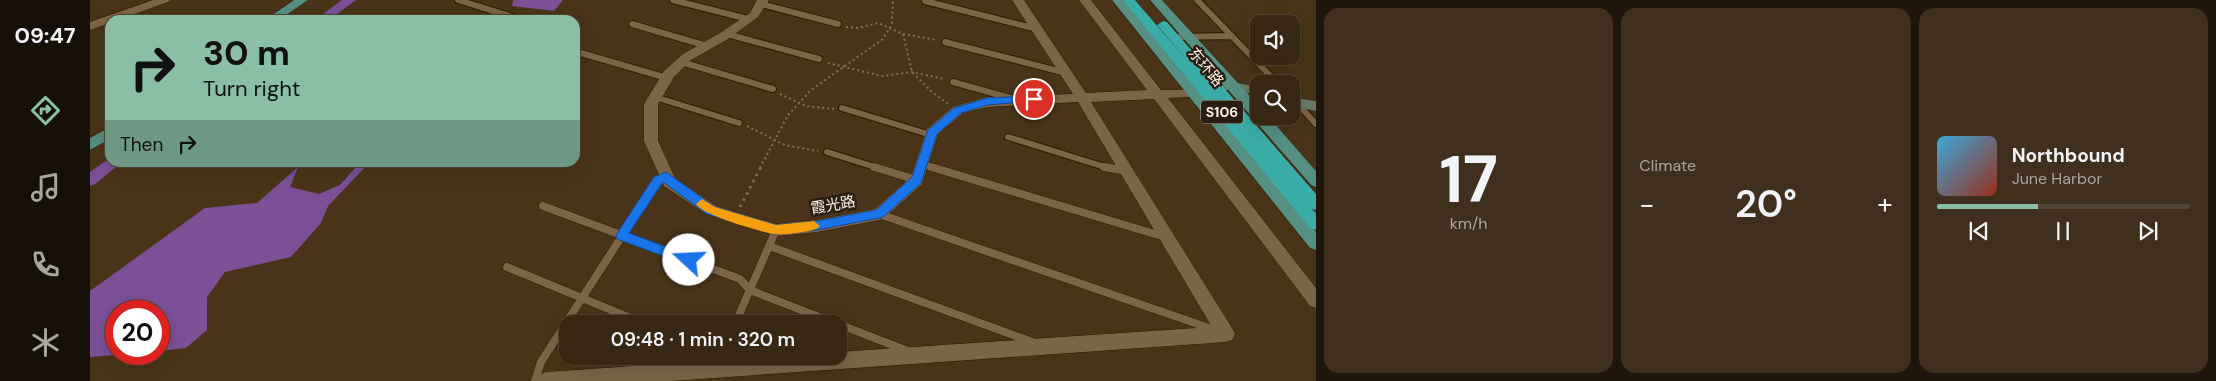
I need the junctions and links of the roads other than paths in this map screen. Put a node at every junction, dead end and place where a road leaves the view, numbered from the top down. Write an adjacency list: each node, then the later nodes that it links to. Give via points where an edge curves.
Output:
1 (164, 0): 15 (street)
2 (302, 0): 16 (main road)
3 (310, 0): 17 (main road)
4 (458, 0): 18 (lane)
5 (673, 0): 19 (lane)
6 (1018, 0): 24 (street)
7 (1085, 0): 43 (street)
8 (1118, 0): 40 (main road)
9 (1129, 0): 40 (highway, 东环路 / S106)
10 (1142, 0): 27 (highway, 东环路 / S106)
11 (1156, 0): 28 (main road)
12 (1197, 0): 26 (lane)
13 (925, 1): 24 (lane)
14 (762, 2): 19 (street, 霞光路); 22 (lane)
15 (121, 15)
16 (279, 15)
17 (288, 15)
18 (506, 15)
19 (748, 19): 25 (street, 霞光路)
20 (105, 21): 23 (street)
21 (632, 24): 30 (lane)
22 (838, 24)
23 (90, 26)
24 (1037, 29): 34 (street)
25 (727, 34): 30 (street, 霞光路); 32 (lane)
26 (1232, 36): 28 (lane); 35 (lane)
27 (1173, 37): 28 (lane); 40 (highway, 东环路 / S106)
28 (1189, 37): 39 (main road)
29 (945, 42): 34 (lane)
30 (707, 46): 33 (street, 霞光路)
31 (581, 53): 36 (lane)
32 (819, 59)
33 (681, 62): 36 (street, 霞光路); 38 (lane)
34 (1066, 73): 44 (street)
35 (1269, 75)
36 (667, 78): 45 (street, 霞光路)
37 (953, 82): 46 (lane)
38 (773, 89)
39 (1235, 89): 40 (street); 41 (street); 42 (street); 50 (main road)
40 (1208, 90): 43 (street); 69 (highway, 东环路 / S106); 72 (highway, 东环路 / S106); 76 (main road)
41 (1250, 90)
42 (1250, 93)
43 (1157, 94): 44 (street); 81 (street)
44 (1081, 96): 46 (street); 65 (street)
45 (655, 97): 54 (lane); 66 (street, 霞光路, via 651,104 651,141)
46 (1018, 100): 59 (street, via 987,102 958,110)
47 (1300, 100): 49 (street)
48 (1300, 101): 51 (street)
49 (1316, 102)
50 (1250, 106)
51 (1316, 106)
52 (1300, 107): 55 (lane)
53 (842, 108): 59 (lane)
54 (738, 123)
55 (1316, 124)
56 (1267, 125): 68 (main road)
57 (105, 127): 60 (main road)
58 (105, 135): 62 (main road)
59 (931, 135): 64 (street)
60 (90, 137)
61 (1008, 137): 65 (lane)
62 (90, 145)
63 (827, 152): 67 (lane)
64 (922, 164): 67 (street); 75 (lane)
65 (1127, 171): 75 (street)
66 (666, 177): 73 (street, 霞光路, via 668,182 711,210); 74 (lane, via 658,180)
67 (917, 180): 71 (street)
68 (1316, 181)
69 (1313, 197)
70 (543, 206): 74 (lane)
71 (879, 214): 73 (street, 霞光路); 86 (lane)
72 (1316, 224)
73 (776, 230): 77 (lane)
74 (622, 235): 79 (lane, via 740,279); 80 (lane)
75 (1167, 237): 86 (street)
76 (1316, 242)
77 (769, 246): 79 (lane); 87 (lane)
78 (507, 267): 80 (lane)
79 (750, 290): 83 (lane); 84 (lane)
80 (582, 298): 82 (lane); 91 (lane, via 541,362)
81 (1316, 301)
82 (623, 315)
83 (739, 315)
84 (814, 315)
85 (847, 328): 88 (lane)
86 (1226, 334): 87 (street)
87 (1046, 346): 88 (street)
88 (916, 355): 89 (street)
89 (847, 358)
90 (699, 365): 92 (street)
91 (535, 381)
92 (546, 381)

